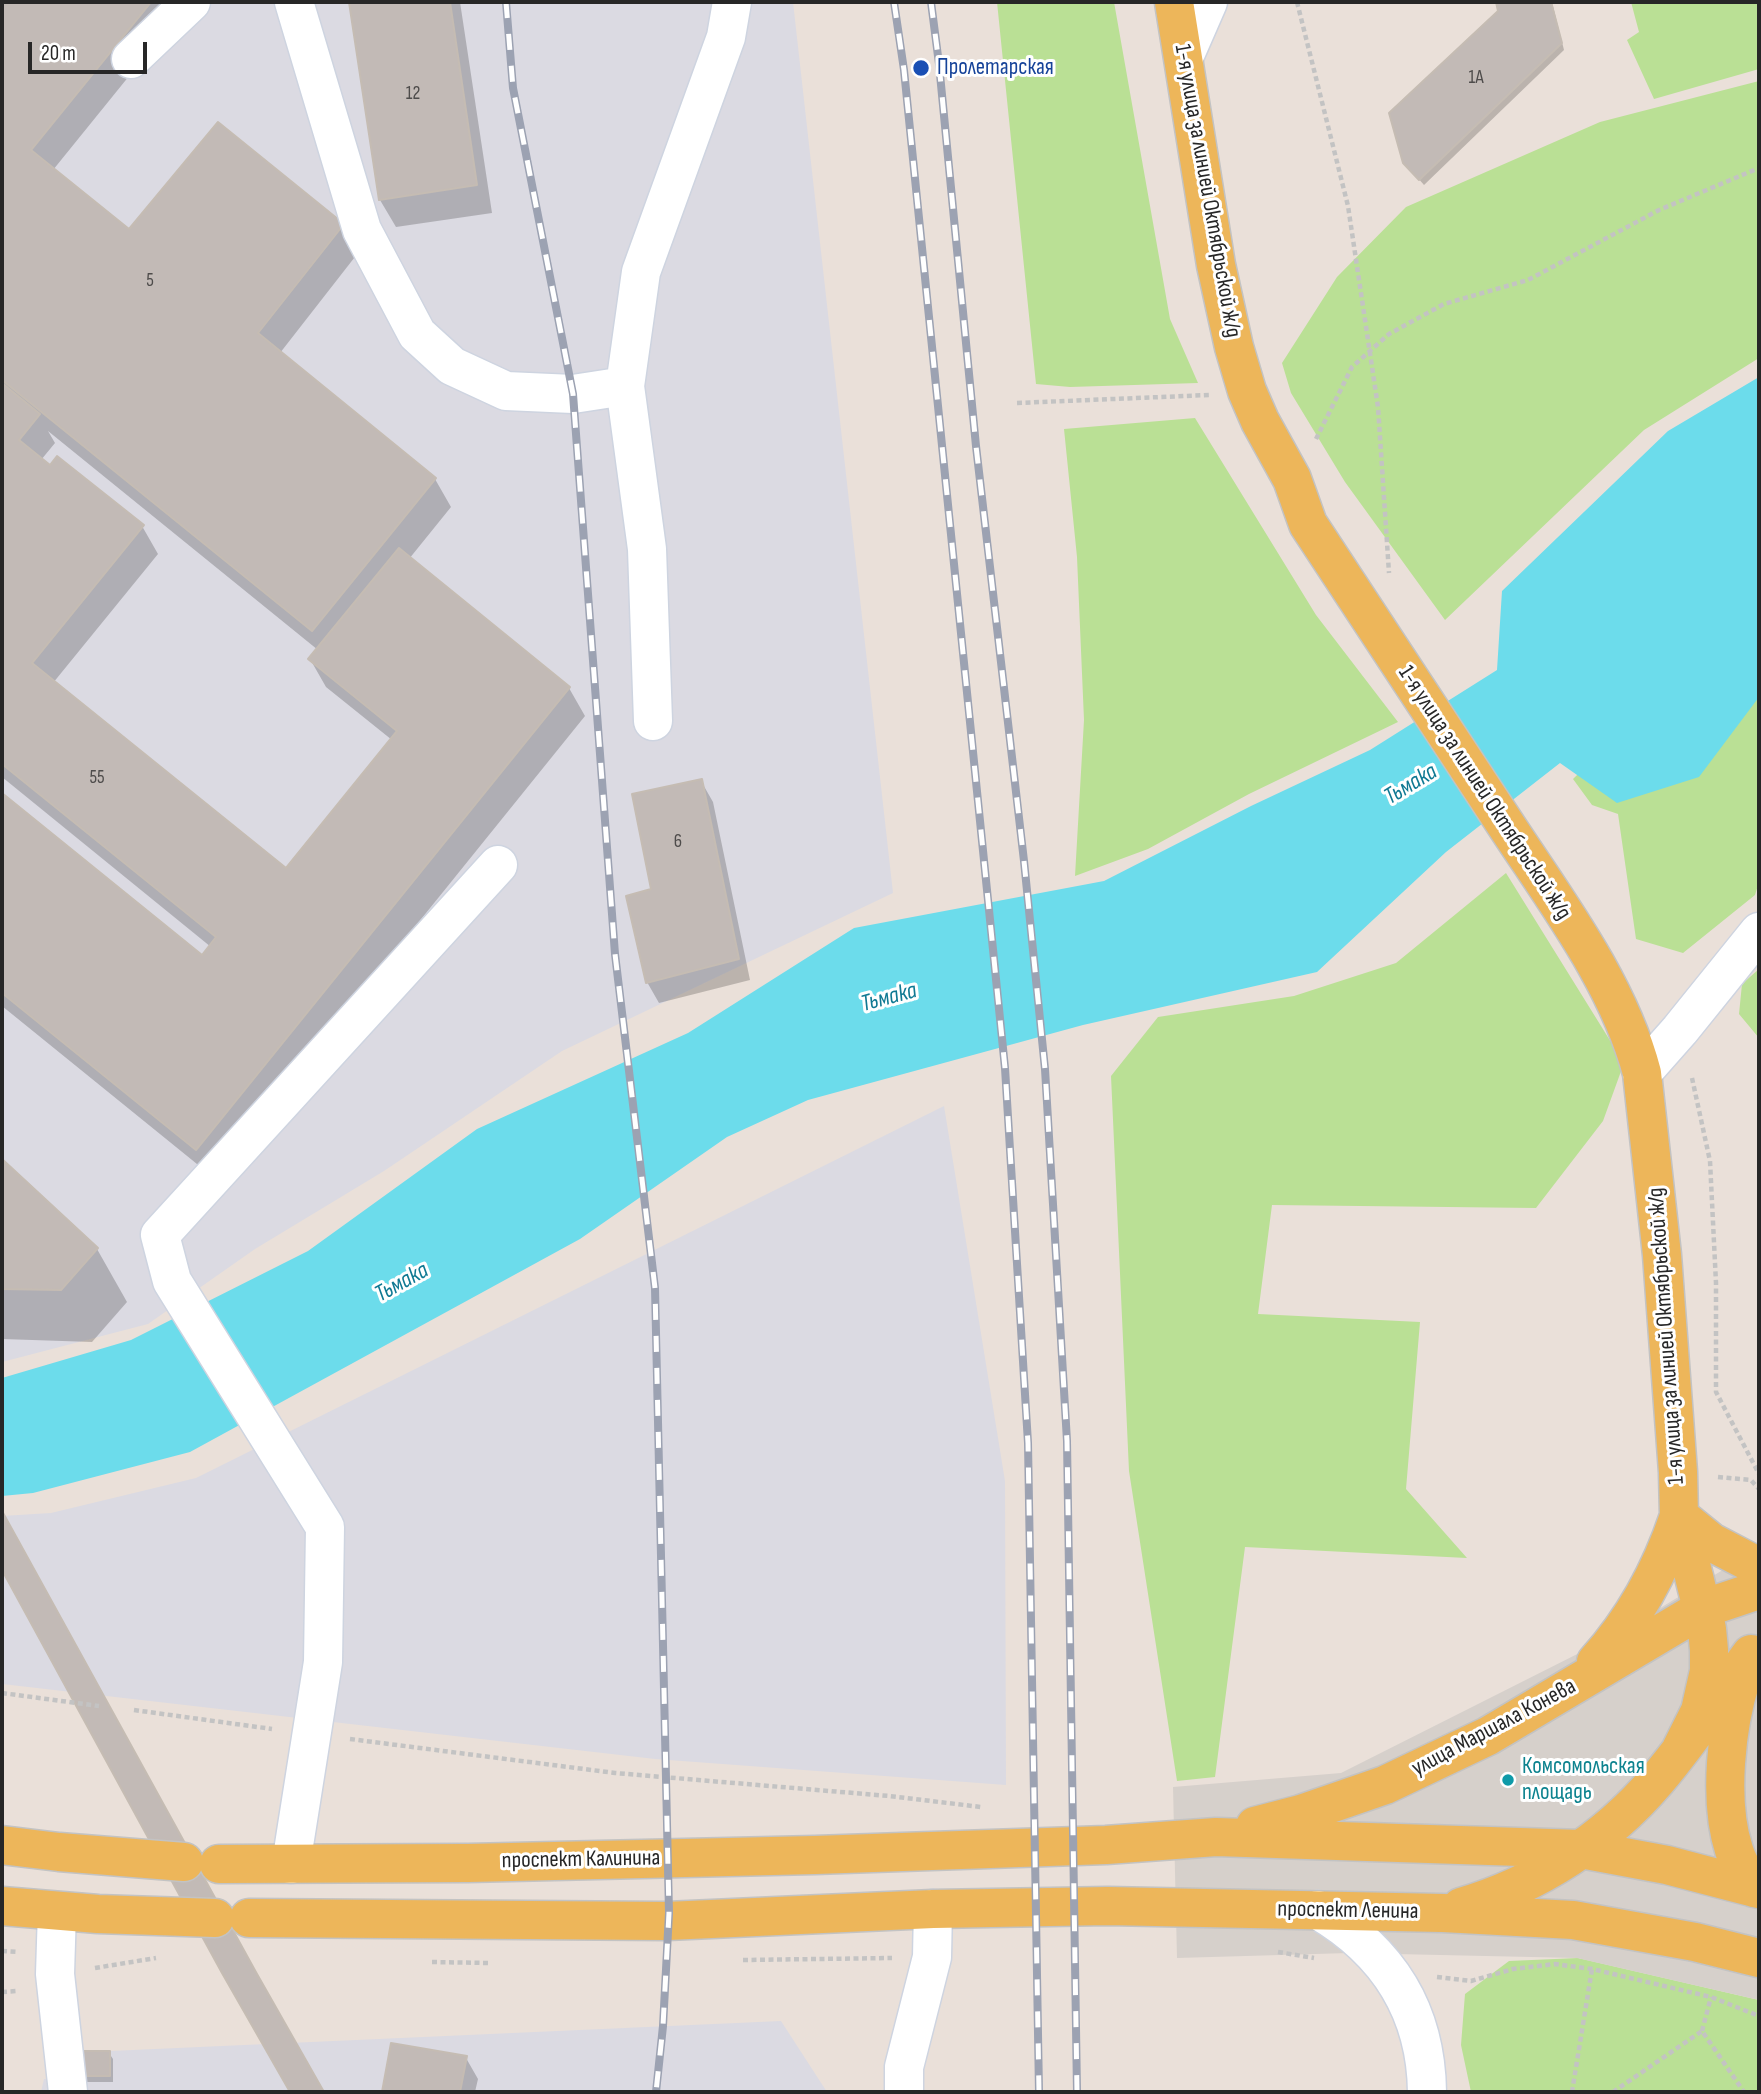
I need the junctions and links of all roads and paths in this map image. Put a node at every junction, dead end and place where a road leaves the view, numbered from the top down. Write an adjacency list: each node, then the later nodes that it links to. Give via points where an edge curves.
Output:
1 (191, 2): 8 (street)
2 (294, 2): 11 (street, via 362,230 417,334 452,366 506,391 573,394)
3 (732, 2): 11 (street, via 726,37 641,272)
4 (1174, 2): 7 (main road, 1-я улица за линией Октябрьской ж/д)
5 (1208, 2): 7 (street)
6 (1297, 2): 10 (path, via 1348,206)
7 (1184, 57): 14 (main road, 1-я улица за линией Октябрьской ж/д, via 1216,265 1234,347 1260,421)
8 (131, 59)
9 (1759, 168): 10 (path, via 1660,210 1528,280 1444,304 1389,334)
10 (1370, 351): 14 (path, via 1352,367); 15 (path)
11 (625, 386): 16 (street, via 647,549)
12 (1211, 395): 13 (path)
13 (1017, 403)
14 (1292, 479): 19 (main road, 1-я улица за линией Октябрьской ж/д, via 1308,524 1614,997)
15 (1390, 584)
16 (653, 721)
17 (498, 865): 31 (street, via 160,1235 172,1281 325,1527 323,1662)
18 (1759, 932): 19 (street)
19 (1642, 1073): 20 (main road, 1-я улица за линией Октябрьской ж/д, via 1662,1255)
20 (1678, 1472): 21 (path, via 1751,1480); 22 (main road, 1-я улица за линией Октябрьской ж/д)
21 (1759, 1489)
22 (1679, 1516): 23 (main road, via 1711,1542); 25 (main road, 1-я улица за линией Октябрьской ж/д); 27 (main road, via 1638,1606)
23 (1759, 1567)
24 (1759, 1590): 25 (main road, улица Маршала Конева)
25 (1702, 1609): 27 (main road, улица Маршала Конева); 32 (main road, 1-я улица за линией Октябрьской ж/д, via 1709,1671 1700,1712)
26 (1755, 1644): 32 (main road); 34 (main road, via 1729,1736)
27 (1571, 1689): 35 (main road, улица Маршала Конева, via 1488,1736 1385,1785)
28 (2, 1693): 29 (path)
29 (99, 1706)
30 (134, 1710): 31 (path)
31 (313, 1734): 33 (path, via 615,1773); 38 (street)
32 (1681, 1749): 34 (main road); 37 (main road, via 1636,1804)
33 (984, 1807)
34 (1729, 1820): 39 (main road, via 1736,1856)
35 (1216, 1837): 37 (main road); 38 (main road, проспект Калинина, via 942,1851)
36 (2, 1845): 38 (main road, проспект Калинина, via 202,1863)
37 (1581, 1849): 39 (main road); 44 (main road, via 1513,1888)
38 (291, 1864)
39 (1757, 1889)
40 (2, 1906): 43 (main road)
41 (933, 1909): 42 (main road, проспект Ленина); 43 (main road, via 667,1921 139,1917); 46 (street)
42 (1318, 1910): 44 (main road, проспект Ленина); 53 (street, via 1350,1930)
43 (57, 1911): 57 (street, via 55,1974)
44 (1443, 1913): 47 (main road, проспект Ленина, via 1573,1920 1695,1941)
45 (1268, 1950): 48 (path)
46 (932, 1957): 49 (path); 58 (street, via 904,2067)
47 (1759, 1958)
48 (1321, 1959)
49 (742, 1960)
50 (421, 1962): 51 (path)
51 (503, 1962)
52 (1592, 1969): 53 (path, via 1555,1964 1471,1981); 54 (path); 60 (path)
53 (1390, 1972): 59 (street, via 1419,2031)
54 (1711, 1997): 55 (path); 56 (path)
55 (1759, 2016)
56 (1702, 2031): 61 (path); 62 (path)
57 (68, 2092)
58 (904, 2092)
59 (1427, 2092)
60 (1572, 2092)
61 (1613, 2092)
62 (1744, 2092)

